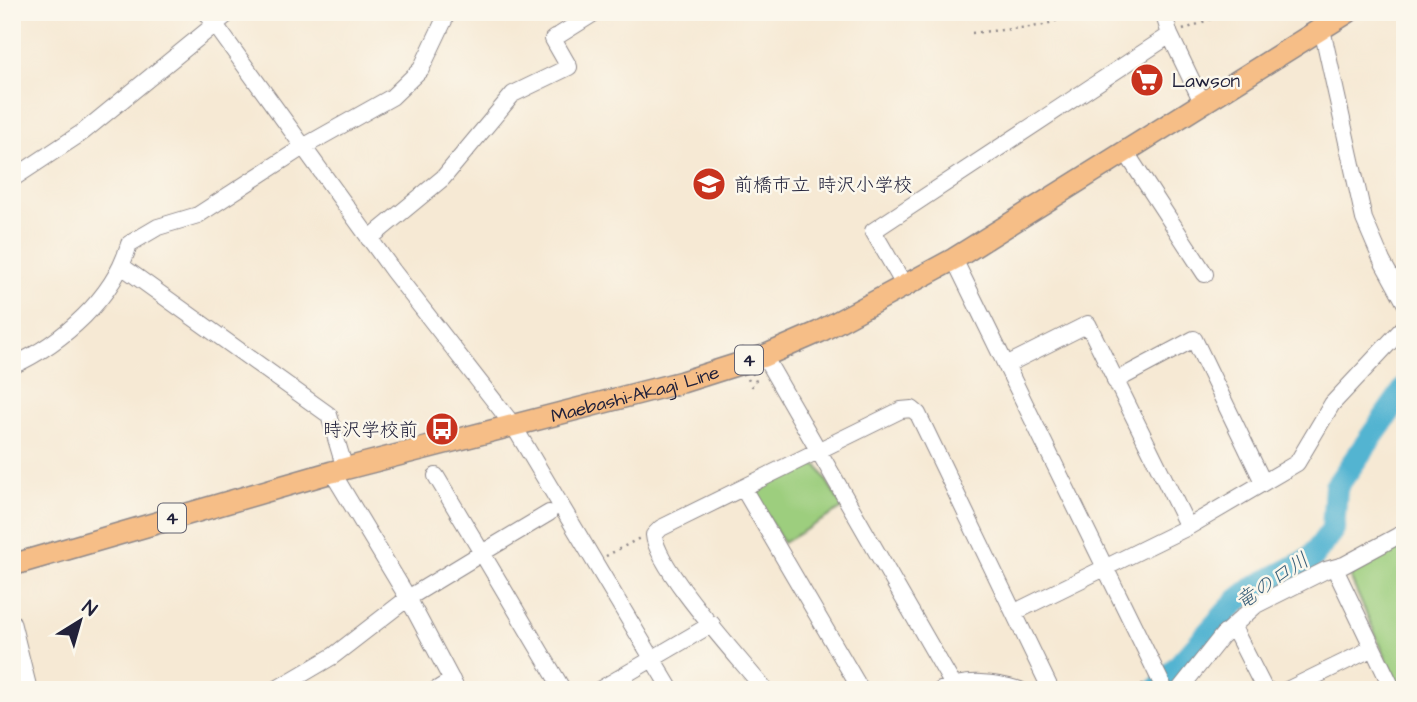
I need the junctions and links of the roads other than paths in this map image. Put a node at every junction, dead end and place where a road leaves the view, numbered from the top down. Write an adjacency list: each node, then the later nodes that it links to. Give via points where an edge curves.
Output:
1 (230, 12): 6 (street)
2 (448, 12): 10 (street, via 421,69 392,97)
3 (596, 12): 13 (street, via 553,39 569,67 513,94 443,178)
4 (1163, 12): 8 (street)
5 (1349, 12): 7 (main road, Maebashi-Akagi Line / 4)
6 (210, 19): 10 (street); 12 (street, via 83,132)
7 (1322, 29): 9 (main road, Maebashi-Akagi Line / 4); 18 (street, via 1364,219)
8 (1170, 35): 9 (street); 17 (street, via 873,231)
9 (1203, 104): 11 (main road, Maebashi-Akagi Line / 4)
10 (303, 147): 13 (street); 15 (street, via 198,215 158,227 129,244)
11 (1125, 151): 14 (main road, Maebashi-Akagi Line / 4); 16 (street)
12 (12, 179)
13 (369, 239): 24 (street)
14 (954, 259): 17 (main road, Maebashi-Akagi Line / 4); 21 (street)
15 (123, 267): 22 (street, via 106,293 58,338); 26 (street, via 329,415)
16 (1205, 274)
17 (905, 288): 20 (main road, Maebashi-Akagi Line / 4)
18 (1405, 303)
19 (1405, 326): 28 (street, via 1332,404 1297,463)
20 (764, 356): 24 (main road, Maebashi-Akagi Line / 4); 25 (street)
21 (1006, 365): 23 (street, via 1088,324); 35 (street)
22 (12, 366)
23 (1115, 381): 28 (street, via 1194,339); 31 (street)
24 (513, 425): 26 (main road, Maebashi-Akagi Line / 4); 43 (street)
25 (817, 452): 29 (street); 38 (street, via 901,410 912,409); 45 (street)
26 (339, 470): 34 (main road, Maebashi-Akagi Line / 4); 37 (street)
27 (436, 476): 33 (street)
28 (1262, 482): 31 (street)
29 (743, 488): 40 (street, via 654,535 672,574); 53 (street)
30 (549, 513): 33 (street)
31 (1188, 527): 35 (street)
32 (1405, 532): 36 (street)
33 (482, 553): 37 (street); 49 (street)
34 (12, 565)
35 (1104, 568): 38 (street); 56 (street, via 1151,677)
36 (1335, 569): 41 (street, via 1256,605); 42 (street)
37 (408, 598): 44 (street); 47 (street, via 333,656)
38 (1015, 612): 55 (street)
39 (12, 622): 46 (street)
40 (712, 624): 43 (street); 52 (street)
41 (1233, 627): 57 (street); 58 (street)
42 (1373, 648): 59 (street); 60 (street)
43 (653, 659): 50 (street); 51 (street)
44 (454, 685): 48 (street)
45 (950, 688): 54 (street, via 999,684)
46 (29, 690)
47 (275, 690)
48 (436, 690)
49 (563, 690)
50 (599, 690)
51 (671, 690)
52 (765, 690)
53 (861, 690)
54 (1020, 690)
55 (1051, 690)
56 (1165, 690)
57 (1179, 690)
58 (1268, 690)
59 (1287, 690)
60 (1394, 690)

